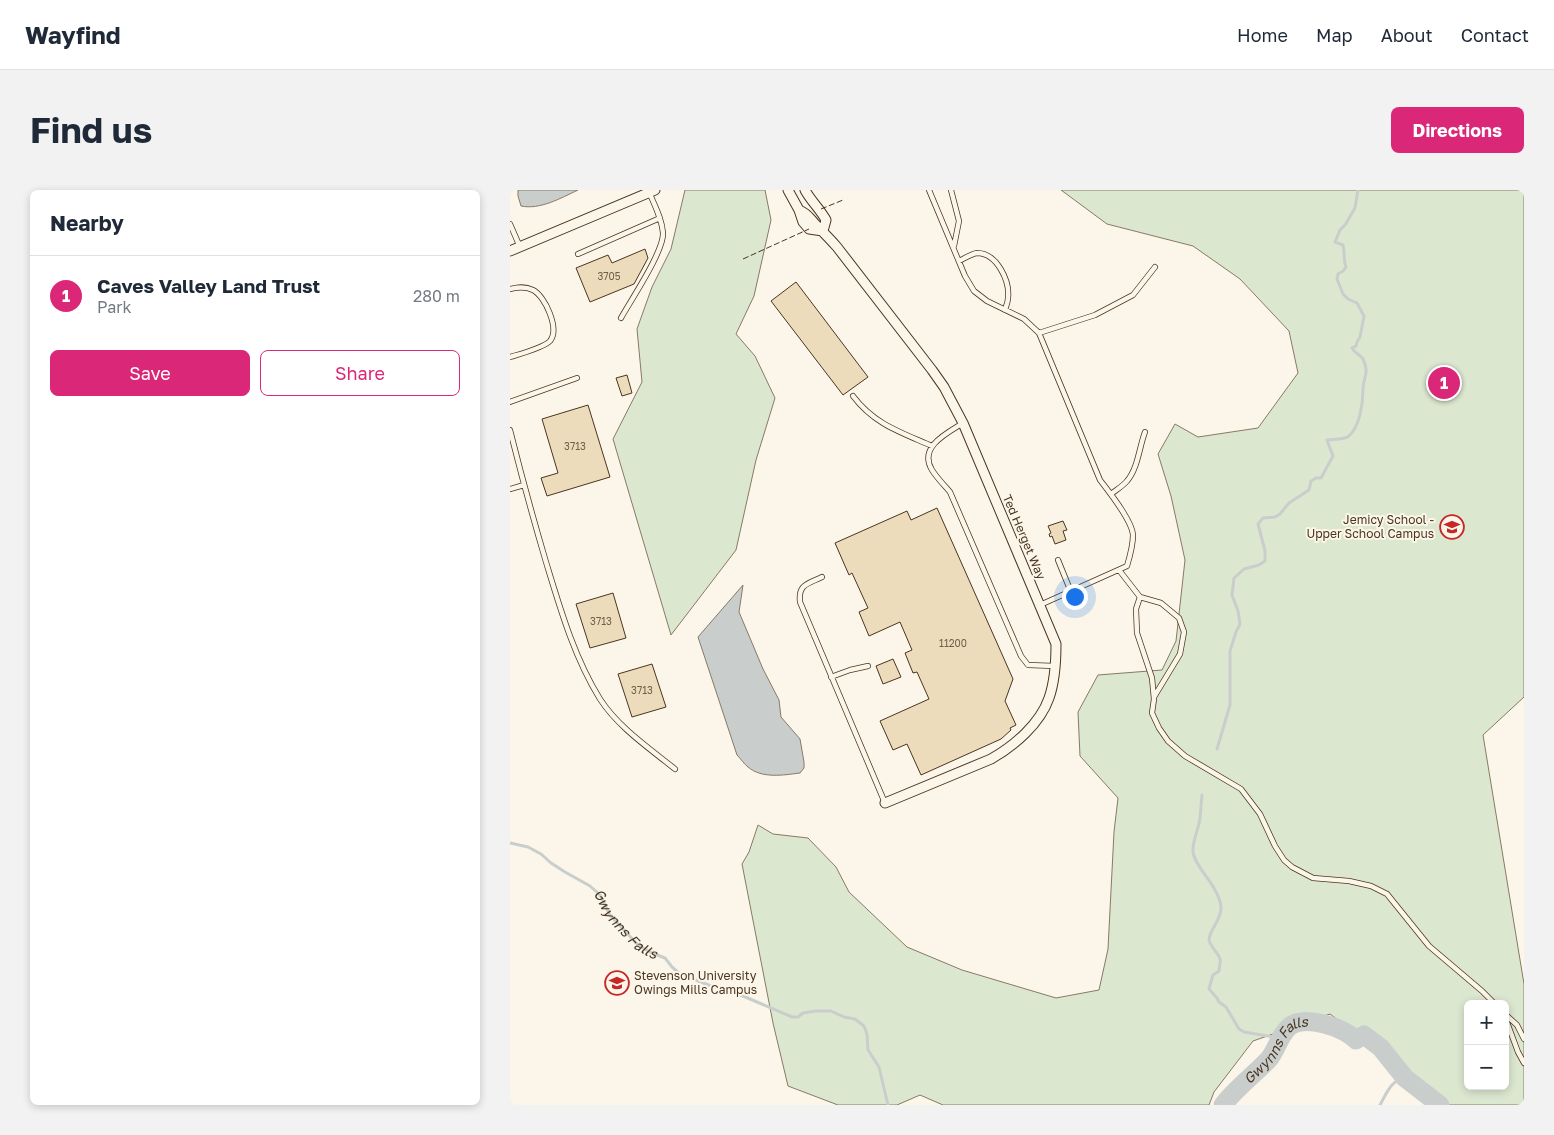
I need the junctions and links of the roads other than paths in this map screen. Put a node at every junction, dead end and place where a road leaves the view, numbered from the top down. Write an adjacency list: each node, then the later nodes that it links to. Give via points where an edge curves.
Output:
1 (788, 190): 7 (street, Ted Herget Way)
2 (805, 190): 6 (street, Ted Herget Way)
3 (929, 190): 12 (lane)
4 (951, 190): 12 (lane, via 959,221)
5 (652, 191): 8 (lane); 11 (street)
6 (814, 205): 7 (street); 10 (street, Ted Herget Way, via 826,220)
7 (803, 212): 10 (street, Ted Herget Way, via 809,229)
8 (660, 218): 14 (lane); 19 (lane, via 663,236 657,254)
9 (510, 224): 11 (lane)
10 (823, 231): 25 (street, Ted Herget Way, via 932,370)
11 (520, 247): 13 (street)
12 (953, 248): 15 (lane)
13 (510, 251)
14 (578, 254)
15 (959, 260): 18 (lane, via 974,291); 18 (lane, via 975,253 993,259 1007,287 1008,299)
16 (1155, 267): 20 (lane, via 1133,295 1095,315)
17 (510, 289): 21 (lane, via 524,287 539,294 553,326 550,341)
18 (1004, 310): 20 (lane, via 1024,318)
19 (621, 318)
20 (1038, 333): 31 (lane, via 1100,480)
21 (510, 357)
22 (577, 378): 24 (lane)
23 (853, 396): 28 (lane, via 876,419)
24 (510, 402)
25 (963, 423): 28 (lane); 37 (street, Ted Herget Way)
26 (510, 430): 29 (lane)
27 (1145, 432): 31 (lane, via 1135,468 1126,482)
28 (932, 446): 39 (lane, via 929,454 931,469 950,492 1021,656 1028,665)
29 (524, 485): 30 (lane); 42 (lane, via 575,650 601,700 621,724)
30 (510, 489)
31 (1111, 494): 33 (lane, via 1133,532 1128,566)
32 (1058, 560): 35 (lane)
33 (1119, 570): 35 (lane); 36 (lane)
34 (822, 577): 40 (lane, via 803,586 799,593)
35 (1071, 592): 37 (lane)
36 (1140, 597): 41 (lane, via 1136,609 1137,633 1152,678); 41 (lane, via 1161,602 1179,618 1184,632 1180,654)
37 (1040, 605): 39 (street, Ted Herget Way, via 1056,644)
38 (868, 666): 40 (lane)
39 (1055, 666): 43 (street, Ted Herget Way, via 1049,699 1018,740 991,759)
40 (831, 678): 43 (lane)
41 (1154, 699): 44 (lane, via 1152,713 1168,741 1185,756 1241,789 1260,814 1284,860 1313,878 1349,881 1372,886 1387,894 1429,946)
42 (675, 769)
43 (886, 803)
44 (1491, 1000)
45 (1509, 1019): 47 (lane)
46 (1509, 1027): 48 (lane)
47 (1524, 1039)
48 (1524, 1063)

